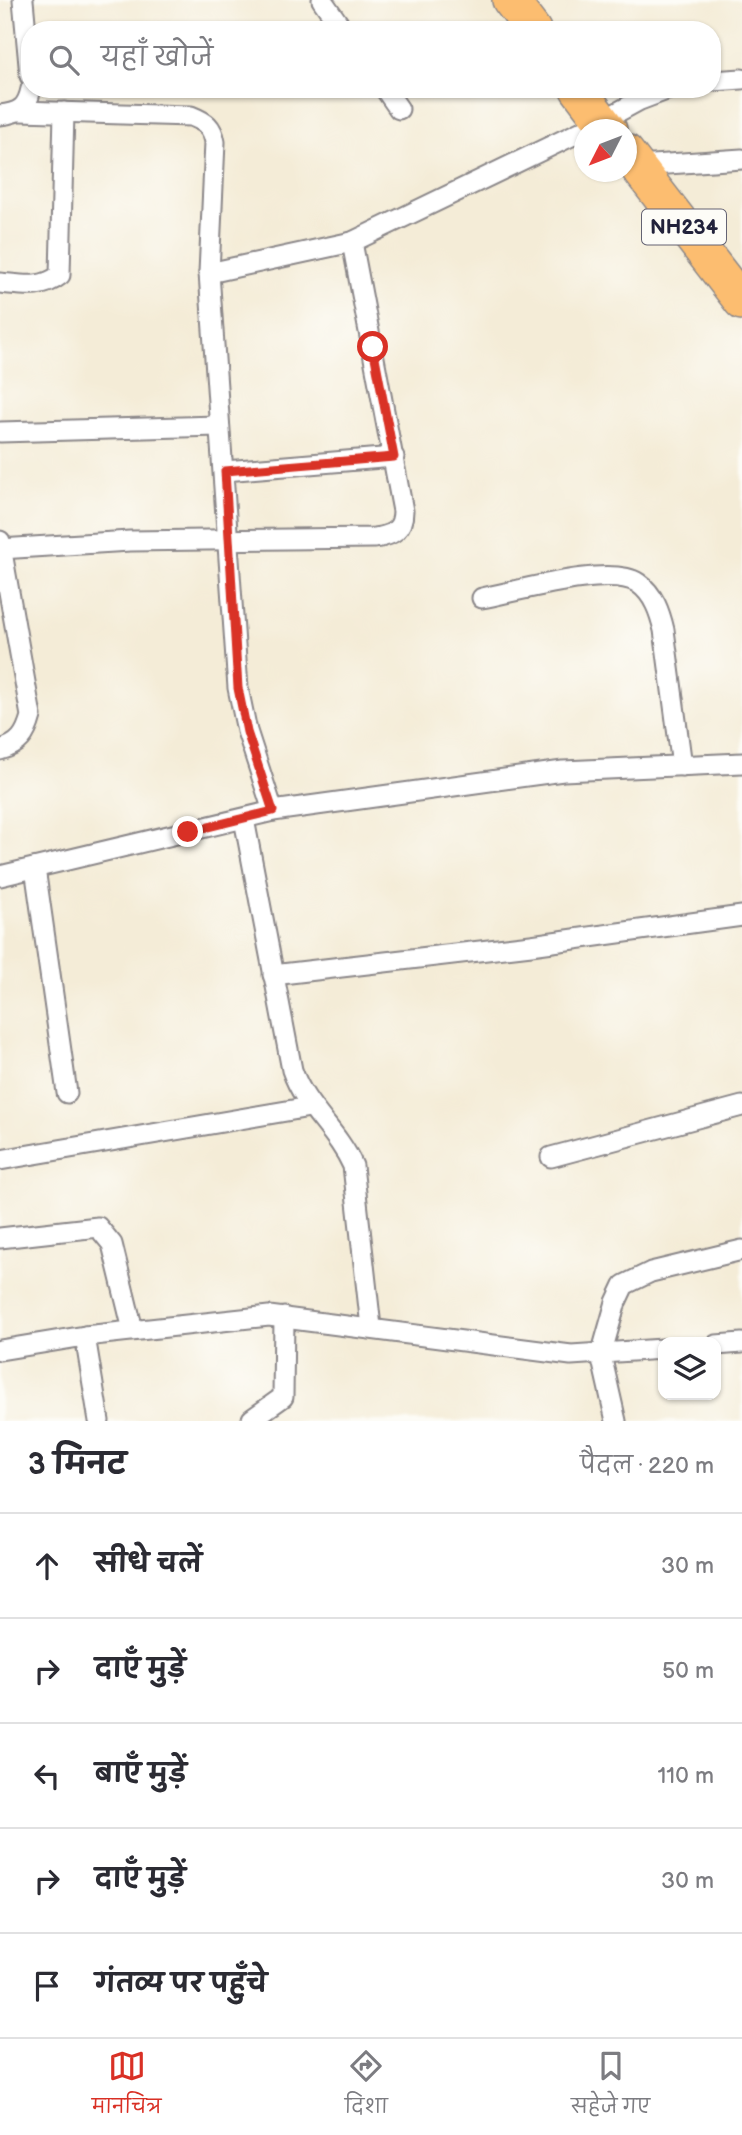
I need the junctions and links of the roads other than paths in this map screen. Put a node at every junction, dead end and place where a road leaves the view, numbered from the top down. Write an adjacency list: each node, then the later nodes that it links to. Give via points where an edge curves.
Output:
1 (23, 0): 4 (street)
2 (322, 0): 5 (street)
3 (510, 0): 6 (highway)
4 (25, 21)
5 (337, 21)
6 (526, 21)
7 (742, 79): 8 (street)
8 (721, 80)
9 (29, 98): 14 (street)
10 (391, 98): 13 (street)
11 (582, 98): 17 (highway)
12 (645, 98): 18 (street)
13 (399, 109)
14 (20, 111): 15 (street); 16 (street)
15 (64, 113): 24 (street, via 191,116 212,129); 25 (street, via 60,275 35,287)
16 (0, 115)
17 (591, 119)
18 (609, 119)
19 (574, 138): 23 (street)
20 (637, 159): 21 (street)
21 (742, 159)
22 (637, 166): 26 (highway, NH234)
23 (352, 243): 24 (street); 29 (street)
24 (209, 273): 27 (street)
25 (0, 283)
26 (742, 302)
27 (218, 425): 28 (street); 30 (street)
28 (0, 432)
29 (394, 457): 30 (street); 31 (street, via 403,511 403,523 396,532 374,538)
30 (225, 471): 31 (street)
31 (227, 540): 32 (street); 37 (street, via 241,709)
32 (0, 546): 34 (street, via 31,716 26,734 12,747)
33 (482, 598): 36 (street, via 600,577 639,583 659,608)
34 (0, 750)
35 (742, 763): 36 (street)
36 (682, 766): 37 (street, via 563,771)
37 (273, 811): 38 (street)
38 (244, 819): 39 (street); 42 (street)
39 (35, 868): 40 (street); 43 (street)
40 (0, 876)
41 (742, 916): 42 (street)
42 (273, 975): 45 (street, via 292,1070)
43 (67, 1093)
44 (742, 1106): 46 (street)
45 (310, 1107): 47 (street); 51 (street, via 343,1143 354,1166)
46 (551, 1157)
47 (0, 1160)
48 (0, 1238): 52 (street, via 98,1227 112,1244)
49 (742, 1250): 58 (street, via 651,1272 624,1285)
50 (284, 1317): 51 (street); 52 (street); 59 (street, via 283,1397)
51 (371, 1327): 58 (street, via 539,1352)
52 (133, 1330): 53 (street)
53 (85, 1336): 57 (street); 60 (street)
54 (721, 1345): 55 (street)
55 (741, 1346)
56 (658, 1349): 58 (street)
57 (0, 1350)
58 (601, 1355): 61 (street)
59 (252, 1419)
60 (99, 1421)
61 (616, 1421)

